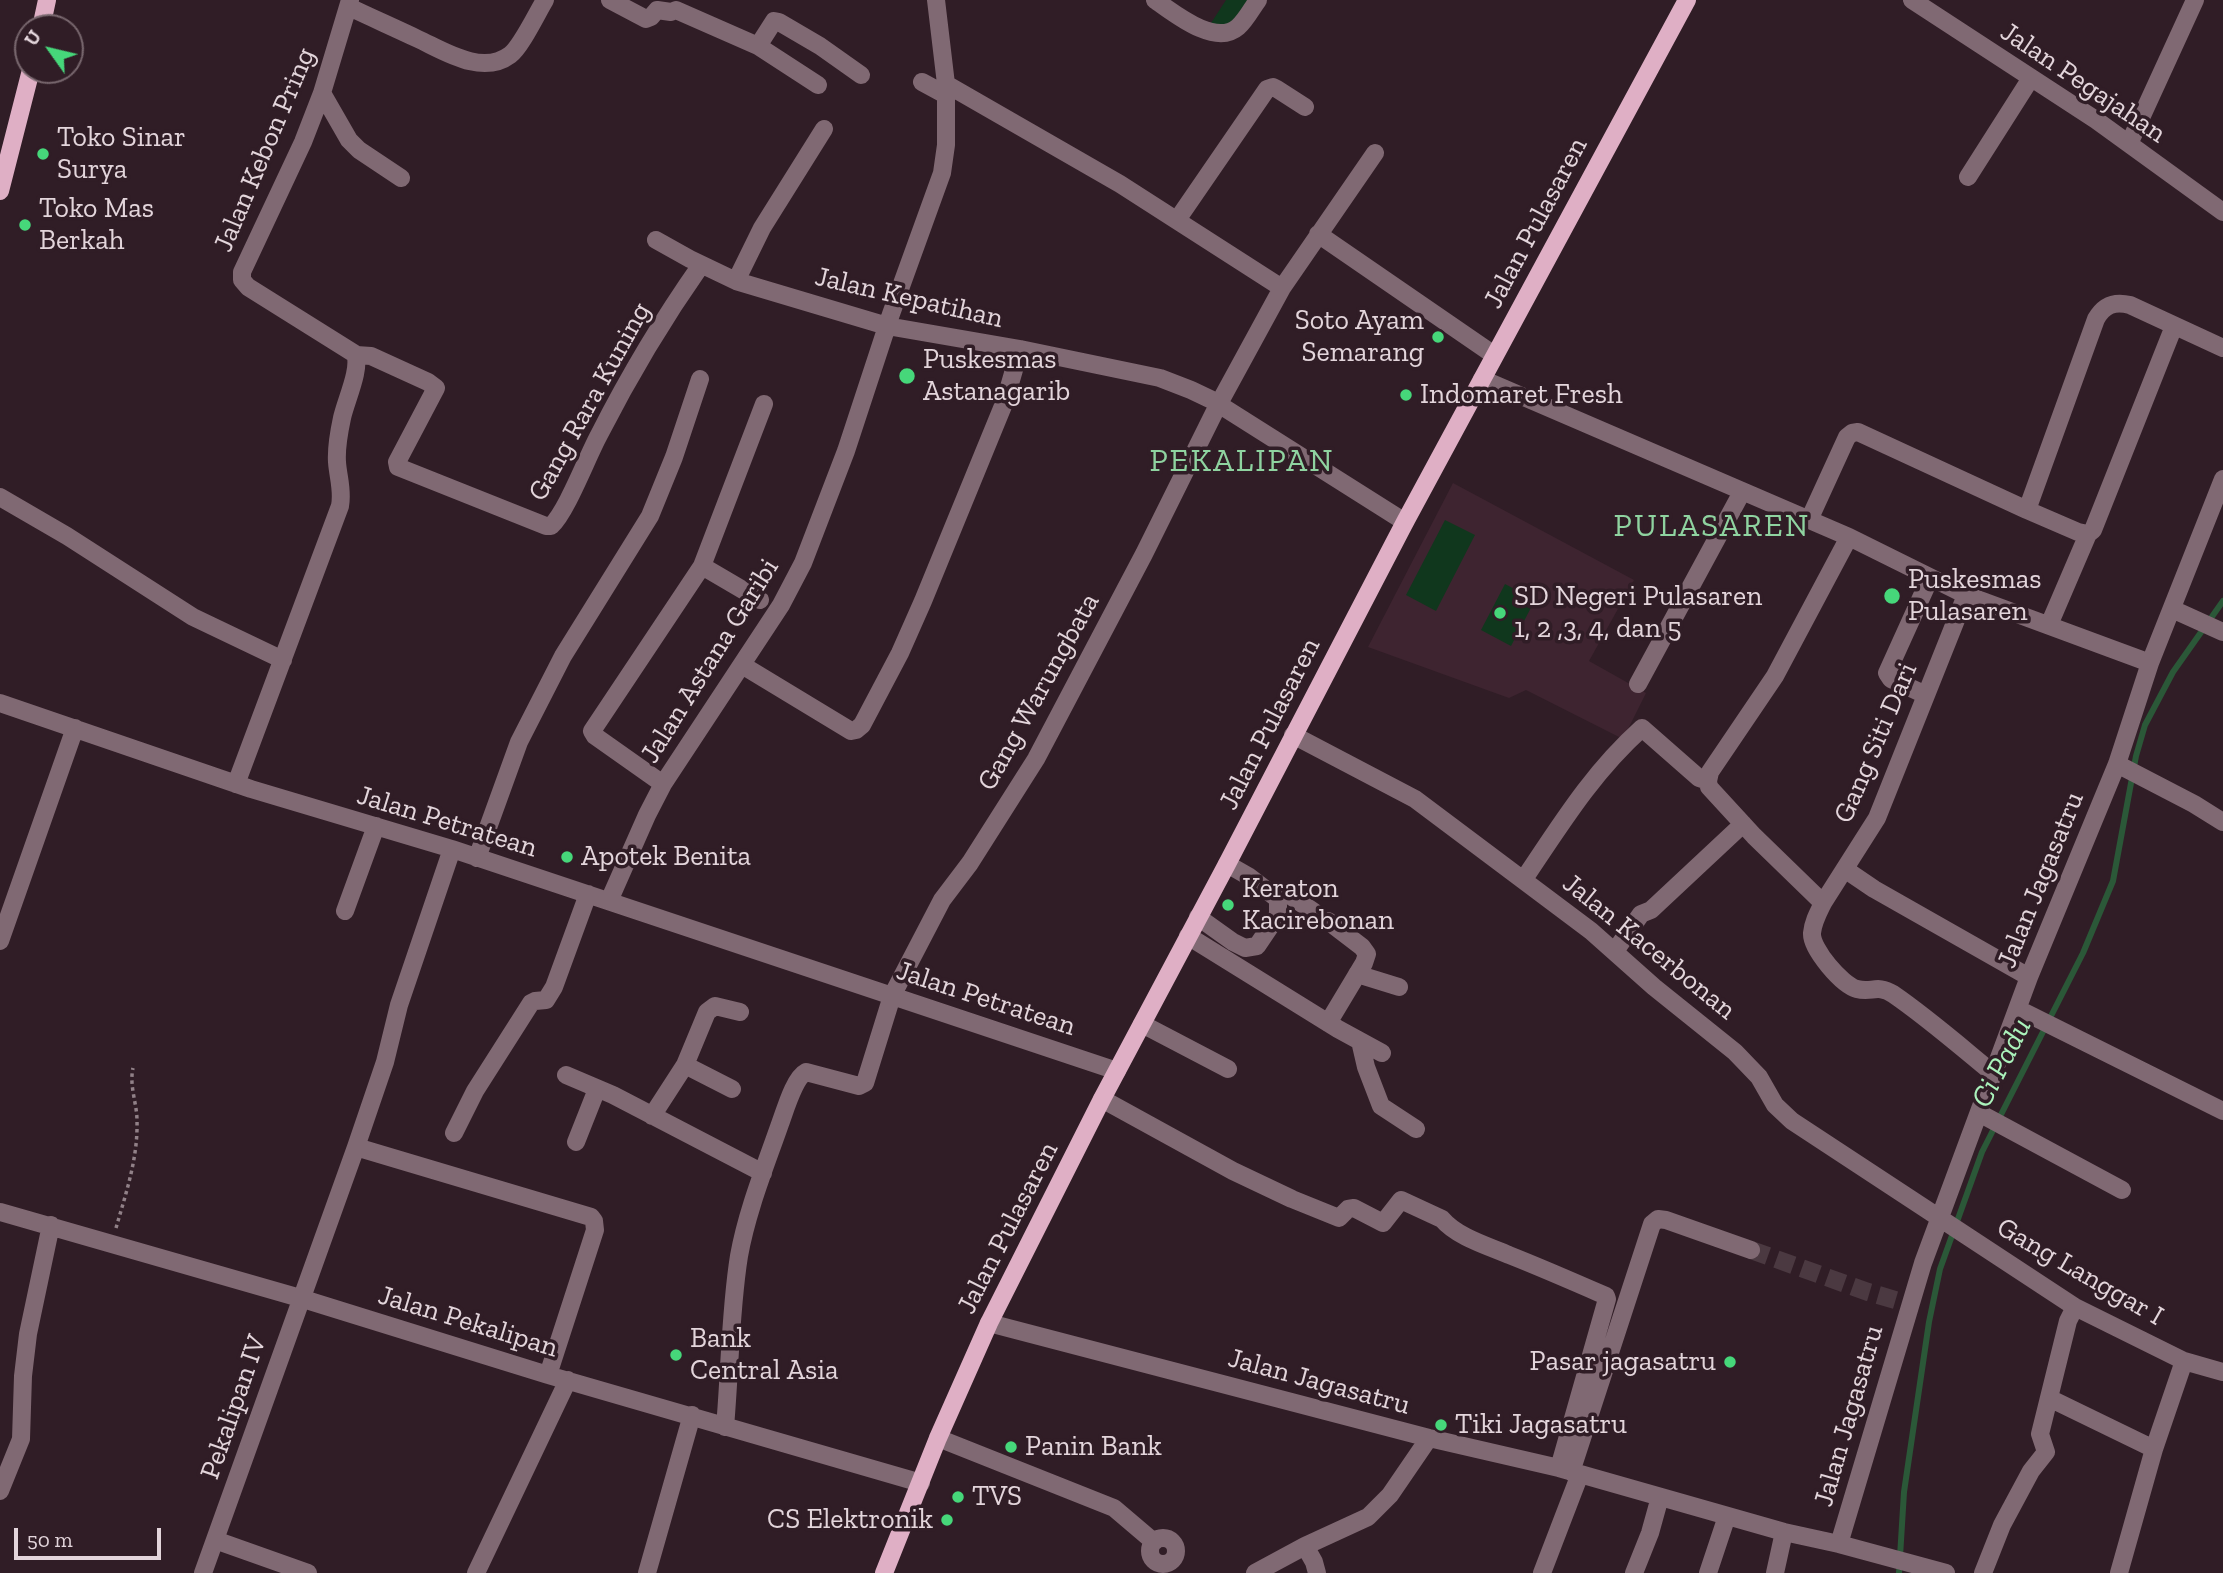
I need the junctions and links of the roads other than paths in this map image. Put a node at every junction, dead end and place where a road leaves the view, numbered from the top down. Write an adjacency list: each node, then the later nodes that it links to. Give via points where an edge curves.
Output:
1 (545, 0): 9 (street, via 514,52 488,62 440,52)
2 (610, 0): 10 (street, via 646,19 657,10 671,12)
3 (936, 0): 17 (street, Jalan Astana Garibi)
4 (1155, 0): 5 (street, via 1204,30 1220,34 1239,27)
5 (1258, 0)
6 (1687, 0): 38 (main road, Jalan Pulasaren)
7 (1912, 0): 13 (street, Jalan Pegajahan)
8 (2195, 0): 21 (street)
9 (349, 4): 18 (street, Jalan Kebon Pring)
10 (679, 5): 11 (street)
11 (758, 46): 12 (street, via 775,21); 16 (street)
12 (862, 75)
13 (2031, 78): 21 (street, Jalan Pegajahan); 23 (street)
14 (922, 82): 17 (street)
15 (27, 84): 25 (main road)
16 (818, 85)
17 (946, 90): 27 (street); 33 (street, Jalan Astana Garibi, via 942,173)
18 (322, 93): 24 (street, via 349,140); 37 (street, Jalan Kebon Pring, via 242,280)
19 (1305, 107): 27 (street, via 1273,87 1267,89)
20 (824, 129): 31 (street, via 762,228)
21 (2129, 144): 26 (street, Jalan Pegajahan)
22 (1375, 153): 28 (street, Gang Warungbata)
23 (1968, 177)
24 (401, 178)
25 (0, 191)
26 (2223, 212)
27 (1177, 220): 32 (street)
28 (1318, 234): 32 (street, Gang Warungbata); 38 (street)
29 (656, 240): 30 (street, Jalan Kepatihan)
30 (701, 264): 31 (street, Jalan Kepatihan); 37 (street, Gang Rara Kuning, via 646,349 551,526 398,467 436,388 371,356)
31 (736, 281): 33 (street, Jalan Kepatihan)
32 (1282, 288): 42 (street, Gang Warungbata)
33 (887, 326): 36 (street, Jalan Kepatihan); 60 (street, Jalan Astana Garibi, via 803,563)
34 (2174, 326): 35 (street); 46 (street, via 2120,302 2101,310); 49 (street)
35 (2223, 348)
36 (1020, 349): 42 (street, Jalan Kepatihan, via 1160,378); 60 (street, via 1005,401 923,601 862,725 851,731)
37 (356, 355): 58 (street, via 338,442 340,506)
38 (1494, 355): 40 (main road, Jalan Pulasaren)
39 (700, 379): 74 (street, via 650,516 562,656 519,743)
40 (1482, 379): 44 (street); 48 (main road, Jalan Pulasaren)
41 (764, 404): 51 (street)
42 (1219, 405): 48 (street, Jalan Kepatihan); 91 (street, Gang Warungbata, via 1036,759 942,900)
43 (2223, 479): 55 (street, Jalan Jagasatru)
44 (1742, 492): 47 (street); 61 (street)
45 (0, 497): 58 (street, via 193,617)
46 (2027, 510): 47 (street, via 1852,433); 49 (street)
47 (1809, 520): 50 (street)
48 (1405, 522): 65 (main road, Jalan Pulasaren)
49 (2088, 534): 56 (street)
50 (1849, 537): 52 (street); 67 (street, via 1775,676)
51 (702, 566): 54 (street); 69 (street, via 592,730)
52 (1930, 578): 53 (street); 62 (street, via 1887,673)
53 (1966, 595): 56 (street); 62 (street, Gang Siti Dari)
54 (760, 600)
55 (2179, 612): 57 (street); 59 (street, Jalan Jagasatru)
56 (2049, 625): 59 (street)
57 (2223, 632)
58 (283, 660): 68 (street)
59 (2150, 663): 66 (street, Jalan Jagasatru)
60 (742, 665): 69 (street, Jalan Astana Garibi)
61 (1638, 684)
62 (1926, 695): 76 (street, Gang Siti Dari, via 1877,818)
63 (0, 703): 64 (street, Jalan Petratean)
64 (75, 729): 68 (street, Jalan Petratean); 79 (street)
65 (1293, 735): 75 (main road, Jalan Pulasaren); 77 (street, Jalan Kacerbonan, via 1415,799)
66 (2122, 766): 70 (street); 89 (street, Jalan Jagasatru)
67 (1708, 780): 71 (street, via 1709,787); 77 (street, via 1699,778 1642,728 1592,779)
68 (236, 784): 72 (street, Jalan Petratean)
69 (663, 784): 81 (street, Jalan Astana Garibi)
70 (2223, 822)
71 (1743, 824): 82 (street); 87 (street, via 1651,910 1641,914)
72 (376, 826): 73 (street, Jalan Petratean); 83 (street)
73 (452, 849): 74 (street, Jalan Petratean); 112 (street, Pekalipan IV)
74 (477, 858): 78 (street, Jalan Petratean)
75 (1227, 864): 80 (street); 84 (main road, Jalan Pulasaren)
76 (1846, 870): 82 (street, Gang Siti Dari); 89 (street)
77 (1524, 879): 87 (street, Jalan Kacerbonan)
78 (588, 894): 81 (street, Jalan Petratean); 110 (street, via 554,986 546,1000 531,1003)
79 (8, 895): 86 (street)
80 (1278, 899): 84 (street, via 1278,915 1257,946 1245,948); 88 (street, via 1287,894 1366,950)
81 (609, 901): 91 (street, Jalan Petratean)
82 (1823, 903): 101 (street, Gang Siti Dari, via 1812,941 1839,976 1853,988 1887,991)
83 (345, 911)
84 (1199, 917): 85 (main road, Jalan Pulasaren)
85 (1188, 936): 94 (street); 95 (main road, Jalan Pulasaren)
86 (0, 941)
87 (1615, 951): 116 (street, Jalan Kacerbonan, via 1735,1052 1792,1121)
88 (1357, 974): 90 (street); 94 (street)
89 (2029, 977): 93 (street, Jalan Jagasatru)
90 (1399, 987)
91 (892, 996): 100 (street, Jalan Petratean); 113 (street, Gang Warungbata, via 865,1083 859,1086 801,1074)
92 (740, 1012): 98 (street, via 712,1007)
93 (2026, 1014): 101 (street, Jalan Jagasatru); 106 (street)
94 (1328, 1023): 96 (street)
95 (1142, 1024): 99 (street); 100 (main road, Jalan Pulasaren)
96 (1360, 1041): 97 (street); 109 (street, via 1381,1106)
97 (1382, 1053)
98 (685, 1065): 104 (street); 107 (street)
99 (1228, 1069)
100 (1117, 1071): 105 (main road, Jalan Pulasaren)
101 (1994, 1074): 108 (street, Jalan Jagasatru)
102 (566, 1075): 103 (street)
103 (597, 1089): 107 (street); 111 (street)
104 (732, 1089)
105 (1101, 1100): 121 (main road, Jalan Pulasaren); 132 (street, via 1233,1171 1339,1218 1354,1208 1383,1223 1401,1200 1489,1246 1606,1296)
106 (2223, 1111)
107 (652, 1116): 113 (street)
108 (1991, 1119): 114 (street); 116 (street, Jalan Jagasatru)
109 (1416, 1129)
110 (454, 1133)
111 (576, 1142)
112 (356, 1147): 119 (street, Pekalipan IV); 124 (street, via 594,1220)
113 (763, 1173): 128 (street, via 739,1256)
114 (2122, 1190)
115 (0, 1212): 117 (street, Jalan Pekalipan)
116 (1945, 1222): 120 (street, Gang Langgar I); 140 (street, Jalan Jagasatru, via 1909,1304)
117 (51, 1225): 119 (street, Jalan Pekalipan); 134 (street, via 28,1334 21,1439)
118 (1751, 1250): 132 (street, via 1666,1220 1653,1224)
119 (300, 1298): 124 (street, Jalan Pekalipan); 138 (street, Pekalipan IV)
120 (2075, 1307): 122 (street, Gang Langgar I); 126 (street)
121 (989, 1323): 129 (main road, Jalan Pulasaren); 130 (street, Jalan Jagasatru)
122 (2184, 1361): 123 (street, Gang Langgar I); 131 (street)
123 (2223, 1372)
124 (548, 1375): 125 (street, Jalan Pekalipan)
125 (568, 1381): 127 (street, Jalan Pekalipan); 145 (street)
126 (2049, 1398): 131 (street); 155 (street, via 2040,1434 2046,1452 2002,1525)
127 (692, 1415): 128 (street, Jalan Pekalipan); 146 (street)
128 (725, 1427): 133 (street, Jalan Pekalipan)
129 (938, 1438): 133 (main road, Jalan Pulasaren); 139 (street, via 1114,1508)
130 (1429, 1438): 132 (street, Jalan Jagasatru); 141 (street, via 1377,1510)
131 (2154, 1449): 156 (street)
132 (1570, 1471): 135 (street, Jalan Jagasatru); 150 (street)
133 (921, 1483): 147 (main road, Jalan Pulasaren)
134 (0, 1491)
135 (1660, 1497): 136 (street, Jalan Jagasatru); 151 (street)
136 (1727, 1516): 137 (street, Jalan Jagasatru); 152 (street)
137 (1784, 1532): 140 (street, Jalan Jagasatru); 153 (street)
138 (215, 1540): 143 (street, Pekalipan IV); 144 (street)
139 (1154, 1542)
140 (1839, 1544): 142 (street, Jalan Jagasatru)
141 (1305, 1546): 148 (street); 149 (street)
142 (1890, 1566): 154 (street, Jalan Jagasatru, via 1910,1563)
143 (203, 1573)
144 (308, 1573)
145 (476, 1573)
146 (647, 1573)
147 (884, 1573)
148 (1255, 1573)
149 (1317, 1573)
150 (1542, 1573)
151 (1634, 1573)
152 (1708, 1573)
153 (1775, 1573)
154 (1946, 1573)
155 (1983, 1573)
156 (2119, 1573)

